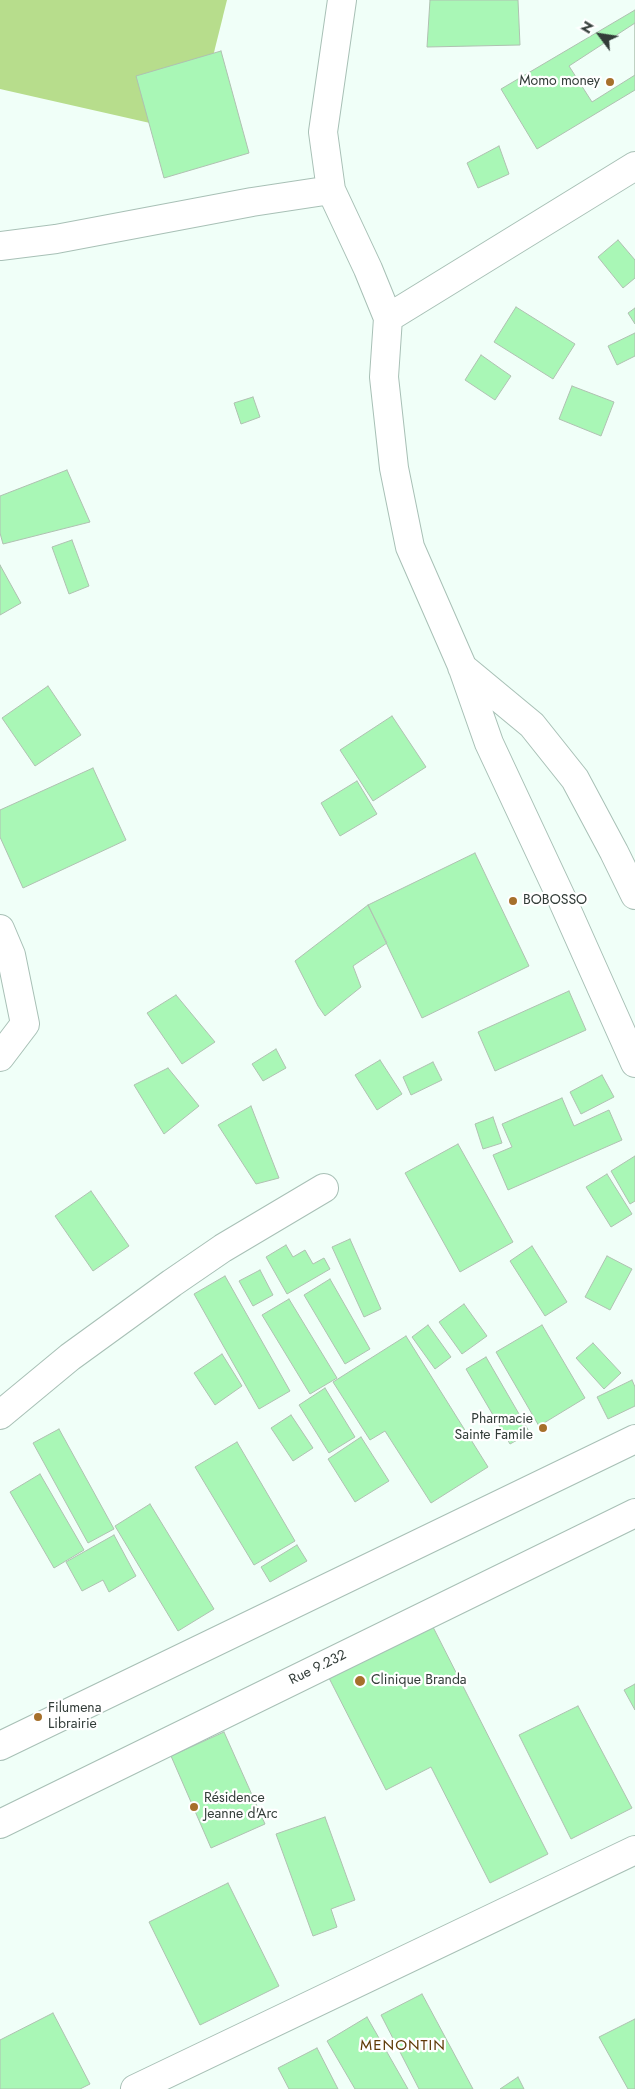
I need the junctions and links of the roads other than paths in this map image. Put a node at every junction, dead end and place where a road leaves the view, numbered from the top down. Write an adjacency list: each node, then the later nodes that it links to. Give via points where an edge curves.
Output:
1 (342, 0): 3 (street, via 323,132)
2 (635, 166): 5 (street)
3 (331, 190): 4 (street); 5 (street)
4 (0, 246)
5 (388, 318): 6 (street, via 384,377 394,468 410,548)
6 (462, 666): 7 (street, via 532,725 575,779); 9 (street, via 489,743 561,897)
7 (635, 895)
8 (0, 929): 10 (street, via 11,955 25,1024)
9 (628, 1028): 11 (street)
10 (0, 1057)
11 (635, 1063)
12 (324, 1188): 13 (street, via 222,1248 172,1283 70,1357)
13 (0, 1415)
14 (635, 1439): 16 (street)
15 (635, 1513): 17 (street, Rue 9.232)
16 (0, 1746)
17 (0, 1824)
18 (635, 1850): 19 (street)
19 (135, 2089)

